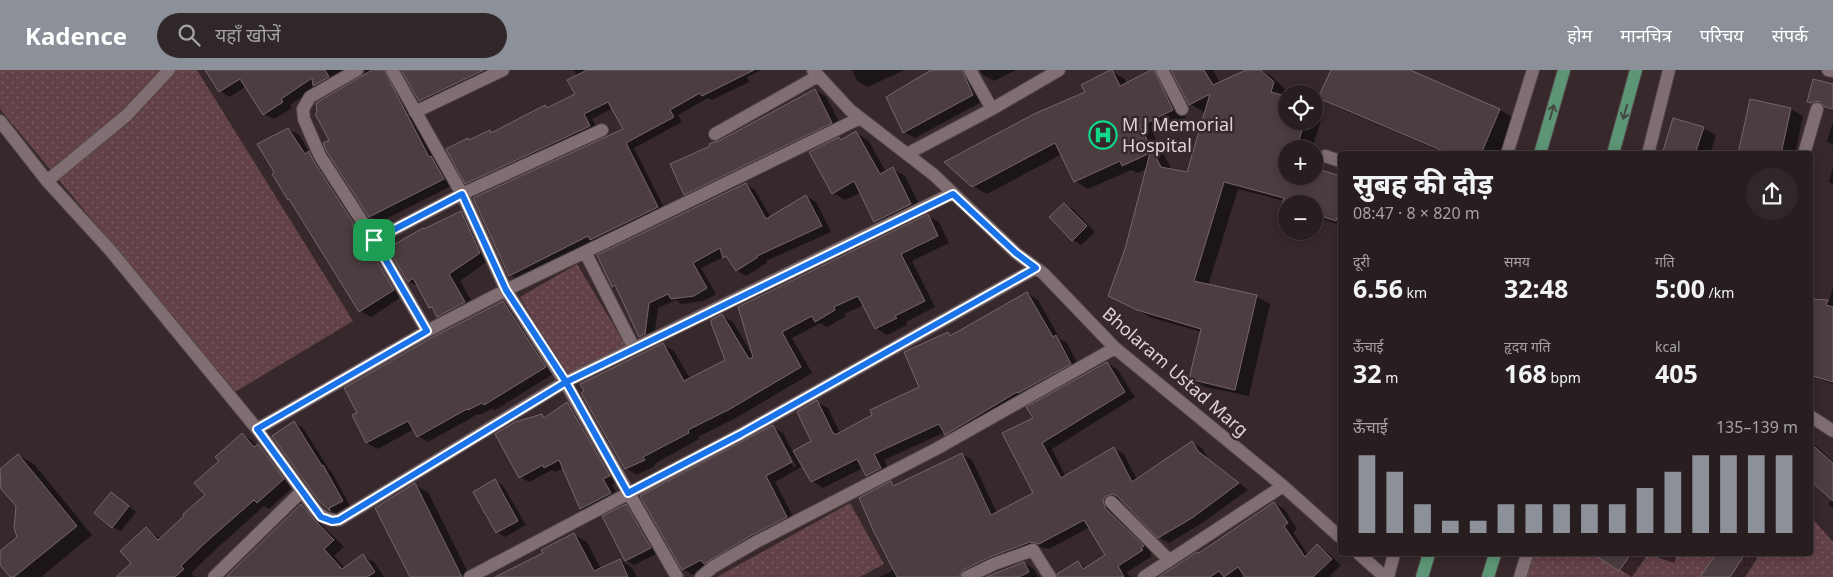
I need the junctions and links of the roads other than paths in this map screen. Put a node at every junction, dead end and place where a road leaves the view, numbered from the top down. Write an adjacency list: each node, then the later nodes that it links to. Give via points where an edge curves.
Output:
1 (169, 70): 31 (street, via 127,115)
2 (357, 70): 34 (street, via 310,97 303,109 304,119 320,156)
3 (392, 70): 18 (street)
4 (503, 70): 18 (street)
5 (970, 70): 15 (street)
6 (1059, 70): 15 (street)
7 (1162, 70): 16 (street)
8 (1533, 70): 23 (street)
9 (1564, 70): 24 (main road, one-way to 9)
10 (1636, 70): 25 (main road, one-way to 25)
11 (1669, 70): 26 (street)
12 (1828, 70): 13 (street)
13 (1833, 71)
14 (815, 73): 19 (street, Bholaram Ustad Marg); 22 (street)
15 (992, 109): 28 (street)
16 (1182, 109)
17 (1817, 109): 27 (street)
18 (415, 112): 32 (street)
19 (860, 118): 28 (street, Bholaram Ustad Marg); 35 (street)
20 (0, 121): 31 (street)
21 (602, 130): 32 (street)
22 (715, 134)
23 (1508, 151)
24 (1541, 151)
25 (1614, 151)
26 (1649, 151)
27 (1805, 151)
28 (907, 154): 33 (street, Bholaram Ustad Marg)
29 (1325, 156): 30 (street)
30 (1338, 160)
31 (47, 181): 43 (street, via 110,250)
32 (462, 194): 34 (street); 37 (street)
33 (953, 194): 36 (street, Bholaram Ustad Marg); 39 (street)
34 (374, 240): 38 (street)
35 (585, 252): 37 (street); 39 (street)
36 (1036, 268): 40 (street, Bholaram Ustad Marg); 47 (street, via 741,434)
37 (506, 290): 38 (street); 41 (street)
38 (427, 331): 43 (street)
39 (634, 348): 41 (street)
40 (1115, 348): 45 (street, Bholaram Ustad Marg); 59 (street, via 936,449 756,542)
41 (566, 382): 46 (street, via 339,520 321,517); 47 (street)
42 (1813, 418): 44 (street)
43 (257, 429): 46 (street)
44 (1833, 431)
45 (1283, 486): 49 (street, Bholaram Ustad Marg); 55 (street)
46 (302, 491): 56 (street)
47 (628, 493): 57 (street); 58 (street)
48 (1111, 502): 55 (street)
49 (1338, 535)
50 (1361, 556): 63 (street)
51 (1393, 556): 63 (street)
52 (1427, 556): 64 (main road)
53 (1494, 556): 65 (main road)
54 (1526, 556): 66 (street)
55 (1169, 560): 62 (street)
56 (214, 577)
57 (470, 577)
58 (677, 577)
59 (700, 577)
60 (967, 577): 61 (street, via 1033,550)
61 (1050, 577)
62 (1144, 577)
63 (1386, 577)
64 (1422, 577)
65 (1488, 577)
66 (1520, 577)

